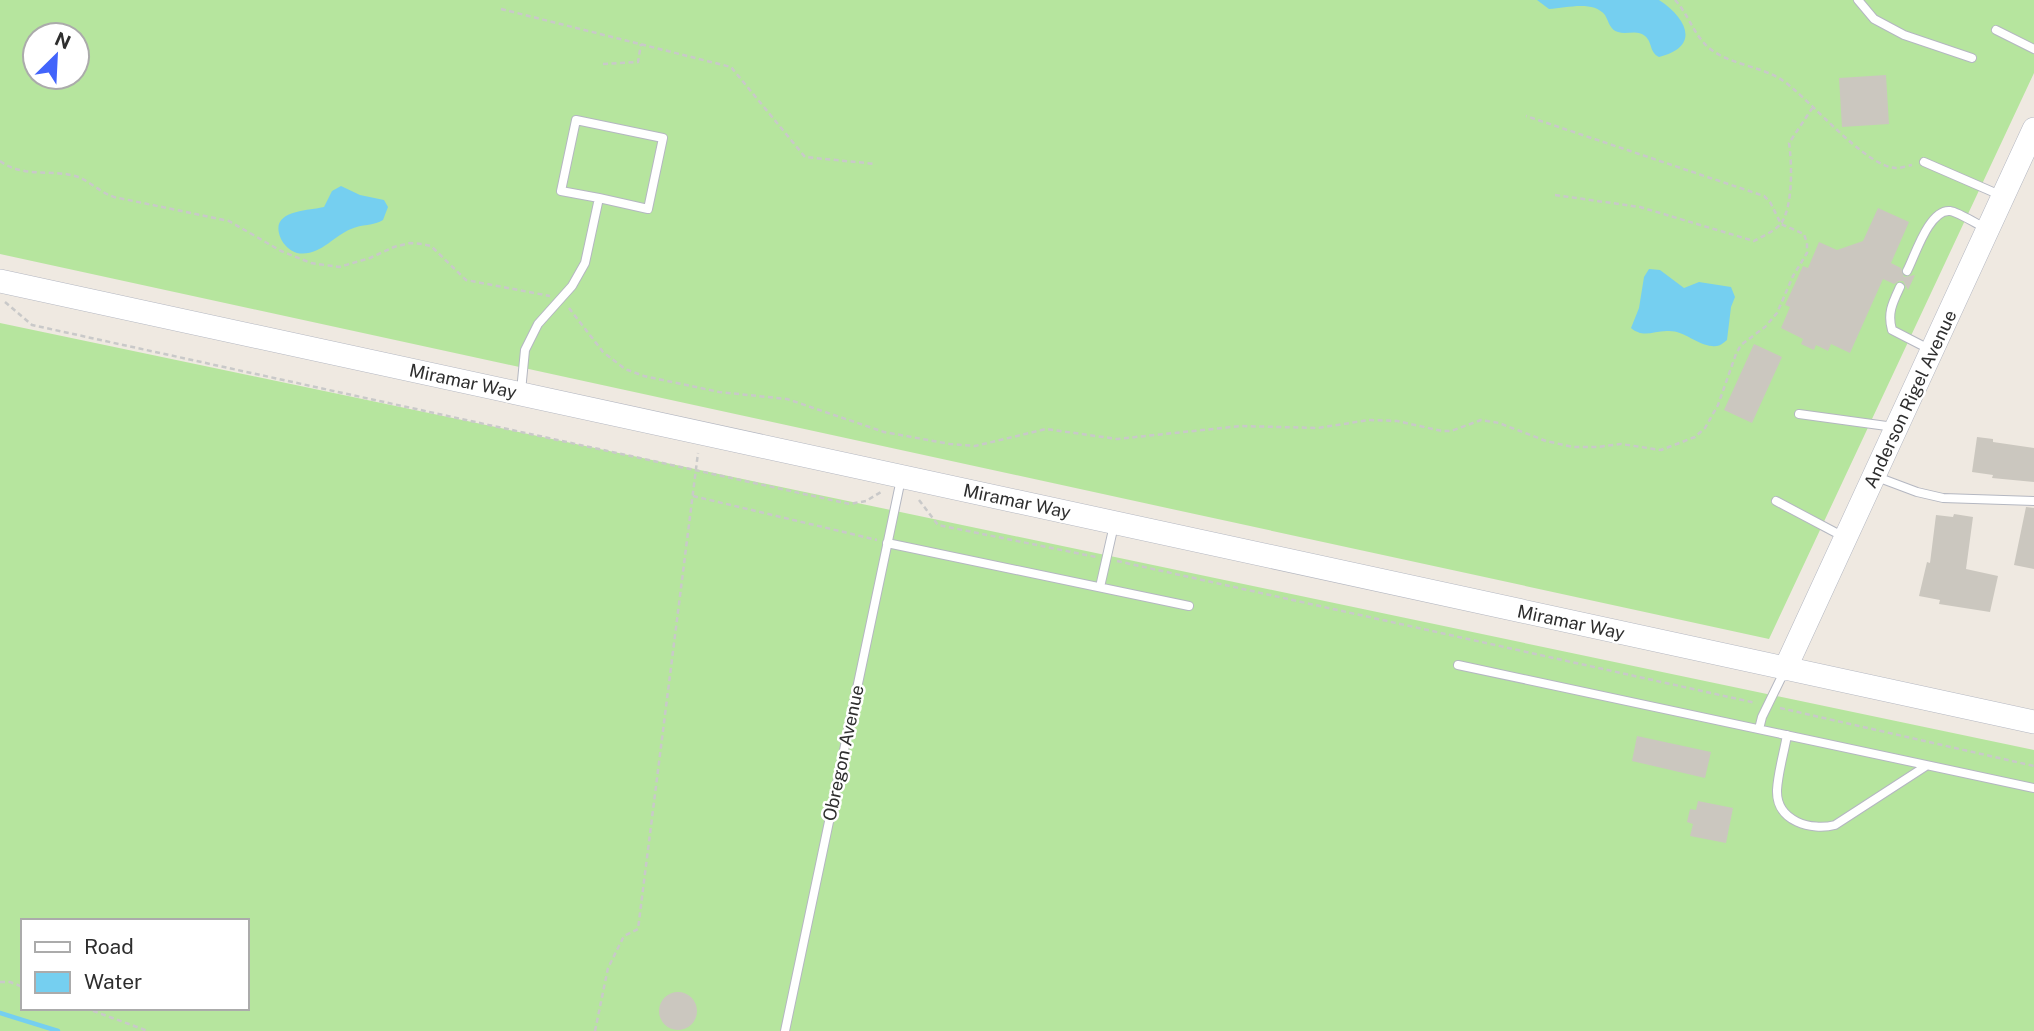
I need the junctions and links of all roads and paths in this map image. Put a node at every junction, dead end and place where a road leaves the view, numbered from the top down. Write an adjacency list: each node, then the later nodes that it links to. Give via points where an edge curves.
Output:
1 (1675, 0): 9 (path, via 1712,50 1782,80)
2 (1858, 0): 7 (lane, via 1874,19 1904,35)
3 (501, 9): 5 (path)
4 (1996, 30): 6 (lane)
5 (641, 44): 8 (path, via 638,62); 14 (path, via 731,67 805,157)
6 (2034, 48)
7 (1972, 58)
8 (603, 64)
9 (1813, 107): 13 (path, via 1879,162 1895,168); 18 (path, via 1789,143 1790,196)
10 (1526, 116): 18 (path, via 1764,196)
11 (2034, 129): 16 (street, Anderson Rigel Avenue)
12 (0, 161): 24 (path, via 16,171 81,177 114,197 229,220 311,263 339,267 394,247 422,244 431,246 466,280)
13 (1924, 162): 16 (lane)
14 (876, 164)
15 (1555, 195): 18 (path, via 1640,206 1754,241)
16 (2003, 196): 19 (street, Anderson Rigel Avenue)
17 (599, 198): 17 (lane, via 648,209 663,138 576,120 561,191); 24 (lane, via 584,263)
18 (1781, 224): 24 (path, via 1804,234 1807,253 1777,313 1735,354 1705,428 1695,437 1661,450 1621,443 1573,447 1481,420 1451,431 1369,420 1318,428 1241,426 1117,439 1046,429 975,446 950,444 854,424 788,399 664,382 625,369 603,352)
19 (1988, 229): 20 (lane, via 1950,211 1940,214 1931,221); 25 (street, Anderson Rigel Avenue)
20 (1908, 271)
21 (0, 281): 26 (street, Miramar Way)
22 (1900, 287): 25 (lane, via 1890,309 1892,330)
23 (0, 297): 30 (path, via 32,325)
24 (562, 299): 26 (lane, via 538,324 525,350)
25 (1932, 351): 28 (street, Anderson Rigel Avenue)
26 (521, 394): 29 (street, Miramar Way)
27 (1799, 414): 28 (lane)
28 (1897, 427): 31 (street, Anderson Rigel Avenue)
29 (701, 432): 30 (path); 32 (street, Miramar Way)
30 (696, 470): 32 (path, via 850,504); 33 (path)
31 (1875, 475): 35 (lane, via 1942,498); 37 (street, Anderson Rigel Avenue)
32 (900, 483): 36 (street, Miramar Way); 38 (lane, Obregon Avenue); 39 (path, via 938,524)
33 (693, 496): 38 (path); 55 (path, via 638,929 624,936 608,968)
34 (1776, 501): 37 (lane)
35 (2034, 501)
36 (1115, 523): 39 (lane); 43 (street, Miramar Way)
37 (1846, 538): 43 (street, Anderson Rigel Avenue)
38 (887, 543): 40 (lane); 56 (lane, Obregon Avenue)
39 (1106, 559): 40 (lane); 44 (path)
40 (1100, 587): 41 (lane)
41 (1189, 606)
42 (1458, 665): 46 (lane)
43 (1785, 669): 44 (lane); 45 (street, Miramar Way)
44 (1768, 705): 46 (lane); 49 (path)
45 (2034, 722)
46 (1759, 729): 47 (lane)
47 (1787, 735): 48 (lane); 48 (lane, via 1776,793 1788,815 1810,828 1835,825)
48 (1926, 766): 50 (lane)
49 (2034, 766)
50 (2034, 788)
51 (0, 982): 52 (path)
52 (21, 986)
53 (90, 1010): 54 (path)
54 (148, 1031)
55 (595, 1031)
56 (785, 1031)

